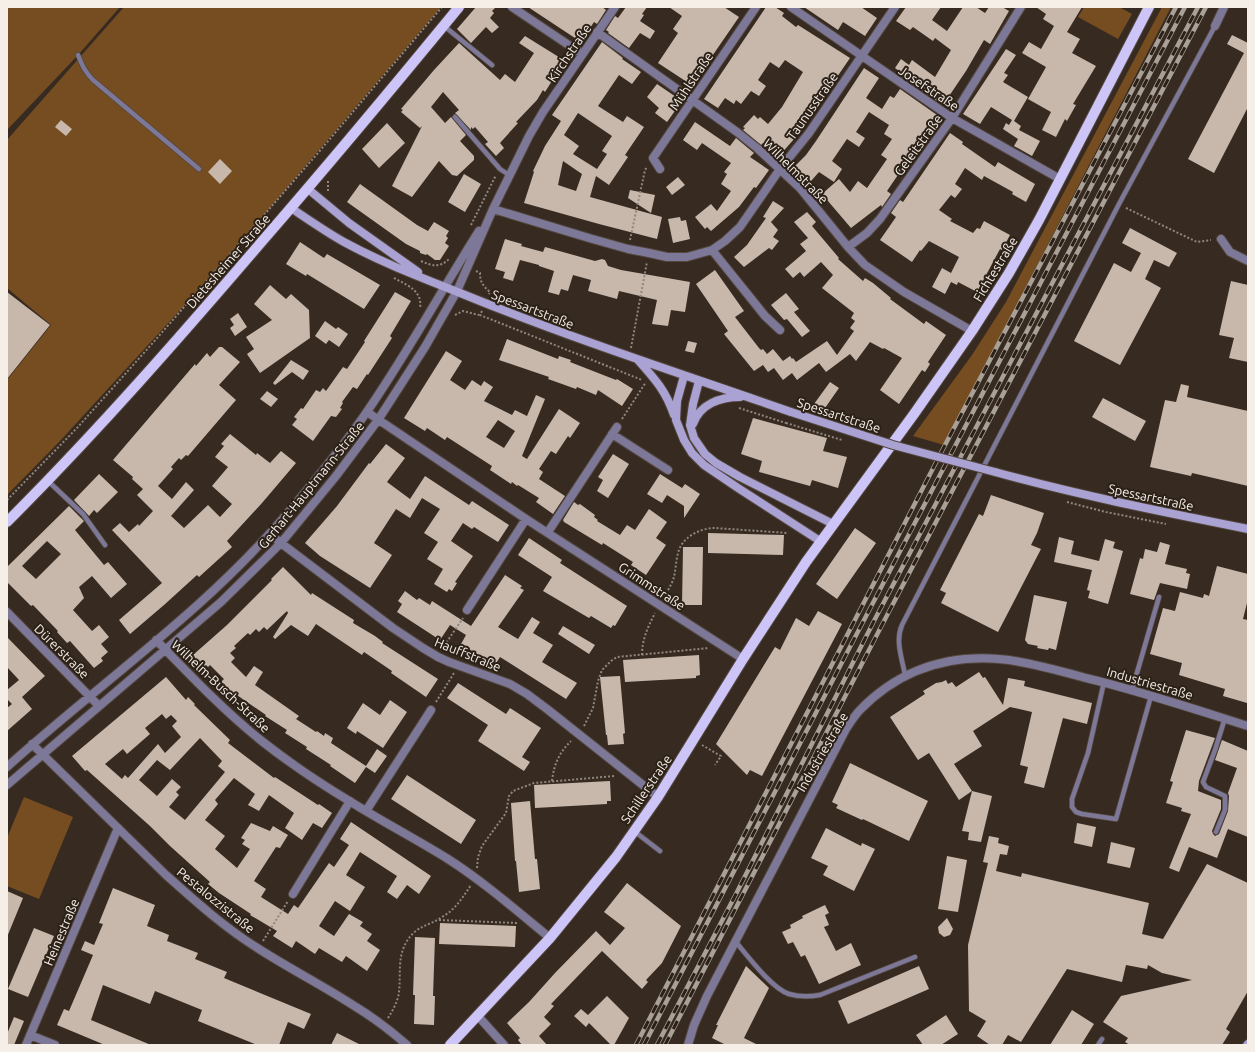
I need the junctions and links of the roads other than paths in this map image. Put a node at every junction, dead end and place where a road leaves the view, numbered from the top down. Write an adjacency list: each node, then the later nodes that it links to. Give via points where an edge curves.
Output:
1 (459, 7): 10 (main road, Dietesheimer Straße)
2 (512, 7): 13 (street)
3 (615, 7): 12 (street, Kirchstraße)
4 (756, 7): 17 (street, Mühlstraße)
5 (790, 7): 15 (street, Josefstraße)
6 (895, 7): 15 (street, Taunusstraße)
7 (1021, 7): 20 (street, Geleitstraße)
8 (1149, 7): 25 (main road, Fichtestraße)
9 (1224, 7): 11 (street)
10 (444, 26): 16 (lane); 26 (main road, Dietesheimer Straße)
11 (1215, 26): 65 (lane, via 1119,204 902,625 898,642)
12 (597, 32): 13 (street, Kirchstraße); 17 (street, Wilhelmstraße)
13 (582, 54): 18 (street, Kirchstraße)
14 (78, 55): 21 (lane, via 90,76)
15 (861, 56): 20 (street, Josefstraße); 23 (street, Taunusstraße)
16 (492, 65)
17 (693, 100): 22 (street, Mühlstraße, via 653,158); 23 (street, Wilhelmstraße, via 742,136)
18 (543, 112): 24 (street, Gerhart-Hauptmann-Straße)
19 (455, 117): 24 (lane, via 500,169)
20 (952, 118): 25 (street, Josefstraße); 30 (street, Geleitstraße, via 880,219)
21 (199, 169)
22 (660, 169)
23 (780, 169): 30 (street, Wilhelmstraße, via 812,202); 31 (street, Taunusstraße, via 740,227)
24 (509, 175): 28 (street, Gerhart-Hauptmann-Straße)
25 (1060, 179): 37 (main road, Fichtestraße, via 1009,273)
26 (308, 189): 27 (main road, Dietesheimer Straße); 33 (main road, Spessartstraße, via 381,246)
27 (291, 208): 33 (main road, Spessartstraße, via 348,245); 49 (main road, Dietesheimer Straße, via 143,378)
28 (493, 209): 31 (street, Taunusstraße, via 649,254 682,257); 34 (street, Gerhart-Hauptmann-Straße); 35 (street, Gerhart-Hauptmann-Straße)
29 (1221, 239): 32 (street, via 1230,252)
30 (848, 247): 37 (street, Wilhelmstraße, via 888,281)
31 (712, 250): 36 (street, via 765,316)
32 (1248, 261)
33 (434, 282): 34 (main road, Spessartstraße)
34 (444, 286): 35 (main road, Spessartstraße); 42 (street, Gerhart-Hauptmann-Straße)
35 (457, 291): 38 (main road, Spessartstraße); 43 (street, Gerhart-Hauptmann-Straße)
36 (780, 330)
37 (972, 331): 52 (main road, Fichtestraße)
38 (638, 360): 39 (main road, Spessartstraße); 44 (main road, via 666,393)
39 (684, 376): 40 (main road, Spessartstraße); 44 (main road, via 677,401)
40 (699, 381): 41 (main road, Spessartstraße); 46 (main road, via 691,416)
41 (746, 396): 46 (main road, via 728,397 708,405 697,415); 53 (main road, Spessartstraße, bridge, via 887,443 995,472 1087,496)
42 (367, 412): 43 (street, Grimmstraße); 55 (street, Gerhart-Hauptmann-Straße)
43 (378, 420): 50 (street, Grimmstraße); 57 (street, Gerhart-Hauptmann-Straße)
44 (676, 420): 56 (main road, via 687,446 701,462)
45 (617, 427): 47 (street)
46 (692, 432): 52 (main road, via 699,448 716,463)
47 (612, 434): 48 (street); 54 (street)
48 (668, 470)
49 (48, 481): 51 (main road, Dietesheimer Straße); 58 (lane, via 83,514)
50 (526, 519): 54 (street, Grimmstraße); 60 (street)
51 (7, 522)
52 (833, 524): 56 (main road, Schillerstraße)
53 (1248, 529)
54 (548, 532): 64 (street, Grimmstraße)
55 (269, 534): 57 (street, Hauffstraße); 62 (street, Gerhart-Hauptmann-Straße, via 216,588)
56 (820, 541): 64 (main road, Schillerstraße)
57 (281, 543): 63 (street, Gerhart-Hauptmann-Straße); 78 (street, Hauffstraße, via 393,628 438,657 517,688)
58 (104, 545)
59 (1159, 597): 67 (lane)
60 (467, 610)
61 (7, 612): 68 (street, Dürerstraße)
62 (156, 640): 63 (street, Wilhelm-Busch-Straße); 68 (street, Gerhart-Hauptmann-Straße)
63 (166, 651): 70 (street, Gerhart-Hauptmann-Straße); 79 (street, Wilhelm-Busch-Straße, via 258,738)
64 (743, 659): 78 (main road, Schillerstraße)
65 (906, 675): 66 (street, Industriestraße, via 953,660 994,659); 87 (street, Industriestraße, via 873,698 859,711 846,729)
66 (1104, 682): 67 (street, Industriestraße); 69 (lane, via 1088,753 1072,799 1072,807 1082,814 1116,819)
67 (1132, 690): 69 (street, Industriestraße)
68 (90, 696): 70 (street, Dürerstraße); 74 (street, Gerhart-Hauptmann-Straße)
69 (1151, 696): 72 (street, Industriestraße)
70 (100, 706): 75 (street, Gerhart-Hauptmann-Straße)
71 (431, 710): 80 (street)
72 (1225, 718): 73 (street, Industriestraße); 83 (lane, via 1202,782 1206,787 1225,796 1224,810)
73 (1248, 726)
74 (32, 744): 75 (street, Pestalozzistraße); 76 (street, Gerhart-Hauptmann-Straße)
75 (42, 754): 77 (street, Gerhart-Hauptmann-Straße); 81 (street, Pestalozzistraße)
76 (7, 766)
77 (7, 785)
78 (658, 797): 82 (main road, Schillerstraße)
79 (350, 802): 80 (street, Wilhelm-Busch-Straße); 85 (street)
80 (366, 811): 86 (street, Wilhelm-Busch-Straße, via 476,878)
81 (118, 828): 90 (street, Heinestraße); 94 (street, Pestalozzistraße, via 188,895 230,929 258,949 383,1025)
82 (634, 831): 84 (lane); 86 (main road, Schillerstraße, via 595,885)
83 (1216, 832)
84 (660, 851)
85 (293, 894)
86 (550, 938): 89 (main road, Schillerstraße)
87 (735, 941): 88 (lane, via 772,983 788,994 806,997 820,995); 97 (street, Industriestraße, via 699,1012)
88 (915, 957)
89 (478, 1016): 95 (main road, Schillerstraße); 96 (street)
90 (30, 1035): 92 (street, Heinestraße); 93 (street)
91 (1102, 1039): 98 (lane)
92 (26, 1045)
93 (55, 1045)
94 (407, 1045)
95 (450, 1045)
96 (504, 1045)
97 (688, 1045)
98 (1098, 1045)

